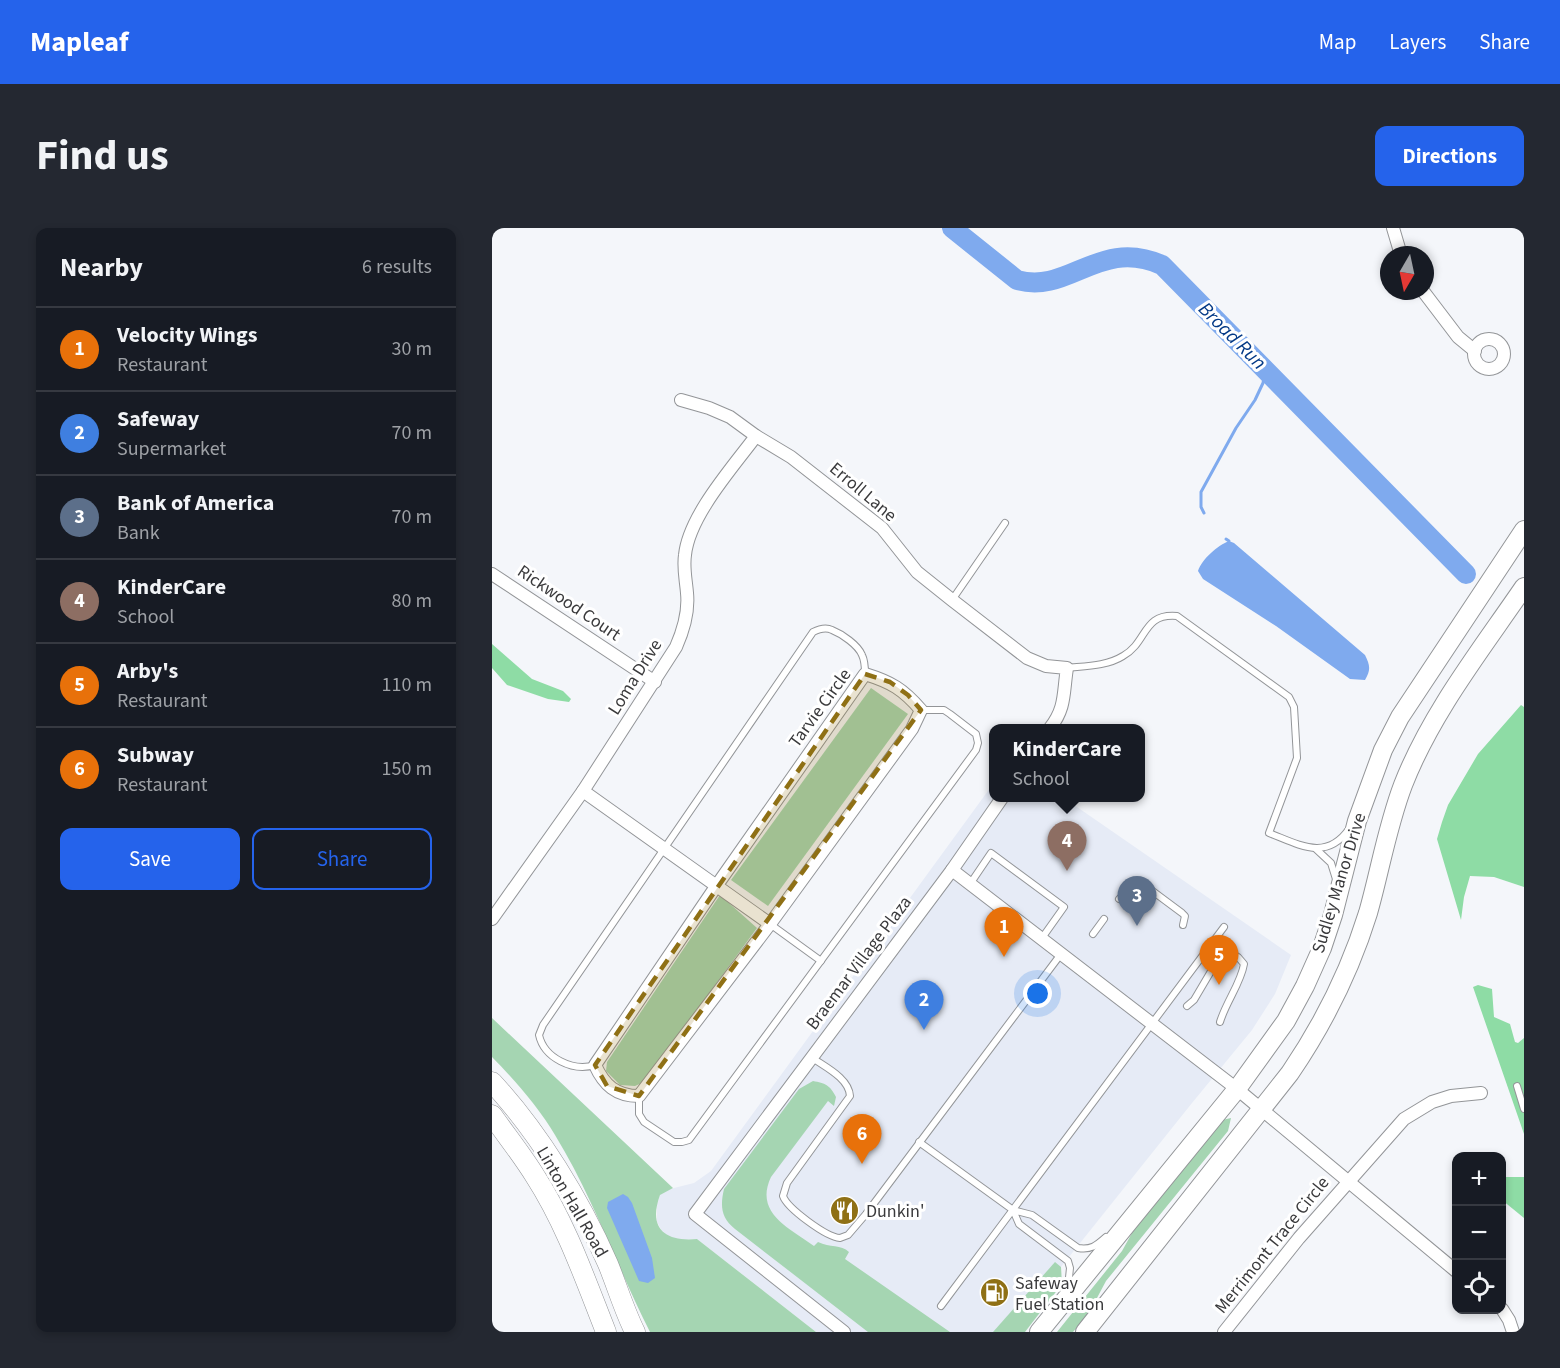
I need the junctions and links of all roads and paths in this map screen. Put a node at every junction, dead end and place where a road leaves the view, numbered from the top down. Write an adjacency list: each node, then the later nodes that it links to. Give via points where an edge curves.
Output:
1 (1393, 228): 2 (street)
2 (1398, 246)
3 (1430, 300): 4 (street, via 1458,337)
4 (1475, 351)
5 (681, 400): 6 (street, Erroll Lane, via 730,417)
6 (756, 436): 11 (street, Erroll Lane, via 791,457 882,528 917,572); 14 (street, Loma Drive, via 700,513 689,537 684,628)
7 (1005, 523): 11 (lane)
8 (1524, 530): 19 (main road, Sudley Manor Drive, via 1400,717)
9 (492, 574): 14 (street, Rickwood Court)
10 (1524, 587): 47 (main road, Sudley Manor Drive, via 1452,693 1415,757 1394,810 1368,910 1342,983 1311,1042)
11 (952, 600): 12 (street, Erroll Lane, via 1027,658 1046,666)
12 (1067, 668): 16 (street, via 1063,706); 21 (lane, via 1107,663 1124,656 1154,619 1166,615 1177,616 1197,629 1289,697 1294,707 1298,758 1269,832)
13 (865, 674): 15 (street, Tarvie Circle, via 890,682); 20 (lane, via 864,661 856,646 832,630 813,632); 24 (street, Tarvie Circle)
14 (655, 682): 17 (street, Loma Drive)
15 (921, 710): 29 (street, via 912,729); 35 (lane, via 944,710 950,714 976,734 976,750)
16 (1054, 724)
17 (583, 791): 20 (street); 27 (street, Loma Drive)
18 (999, 802): 22 (street, Braemar Village Plaza)
19 (1359, 814): 21 (lane, via 1341,839); 25 (main road, Sudley Manor Drive)
20 (663, 847): 24 (street); 40 (lane, via 539,1035 545,1050 572,1067 584,1069)
21 (1315, 849): 25 (lane, via 1331,863)
22 (952, 870): 23 (street); 39 (street, Braemar Village Plaza)
23 (970, 884): 33 (street); 33 (lane, via 991,853 1064,907)
24 (717, 885): 29 (street); 40 (street, Tarvie Circle)
25 (1339, 895): 43 (main road, Sudley Manor Drive, via 1305,986 1274,1040)
26 (1119, 899): 30 (lane, via 1133,885 1143,884 1185,916)
27 (492, 919)
28 (1104, 919): 32 (lane)
29 (770, 924): 35 (lane); 45 (street)
30 (1183, 925)
31 (1224, 927): 38 (lane)
32 (1093, 934)
33 (1041, 939): 34 (street)
34 (1061, 954): 38 (street); 49 (lane)
35 (821, 961): 45 (lane, via 689,1140 674,1142 644,1122 639,1114)
36 (1188, 1005): 37 (lane, via 1220,956 1230,952 1244,964)
37 (1220, 1022)
38 (1152, 1024): 43 (street); 51 (lane)
39 (811, 1057): 49 (lane, via 843,1080 850,1096 784,1188 788,1205 826,1233 844,1238); 61 (street, Braemar Village Plaza, via 695,1214)
40 (595, 1065): 45 (street, via 607,1086 627,1096)
41 (492, 1082): 60 (main road, Linton Hall Road, via 551,1159 574,1198 607,1262)
42 (1517, 1086): 46 (lane)
43 (1237, 1089): 47 (street, Merrimont Trace Circle); 52 (main road, Sudley Manor Drive)
44 (1481, 1093): 50 (street, via 1451,1096 1422,1106 1396,1128)
45 (639, 1096)
46 (1524, 1109)
47 (1261, 1110): 50 (street, Merrimont Trace Circle); 63 (main road, Sudley Manor Drive)
48 (492, 1115): 59 (main road, Linton Hall Road, via 553,1207)
49 (919, 1142): 51 (lane)
50 (1348, 1181): 55 (street, Merrimont Trace Circle); 64 (street, Merrimont Trace Circle)
51 (1013, 1210): 54 (lane, via 1032,1215 1078,1248 1087,1250); 56 (lane, via 1019,1224 1068,1261); 57 (lane)
52 (1138, 1211): 53 (lane); 56 (main road, Sudley Manor Drive)
53 (1119, 1221)
54 (1113, 1228)
55 (1452, 1268)
56 (1066, 1298): 62 (main road, Sudley Manor Drive)
57 (941, 1306)
58 (1505, 1314): 65 (street)
59 (606, 1332)
60 (635, 1332)
61 (844, 1332)
62 (1039, 1332)
63 (1085, 1332)
64 (1224, 1332)
65 (1513, 1332)

